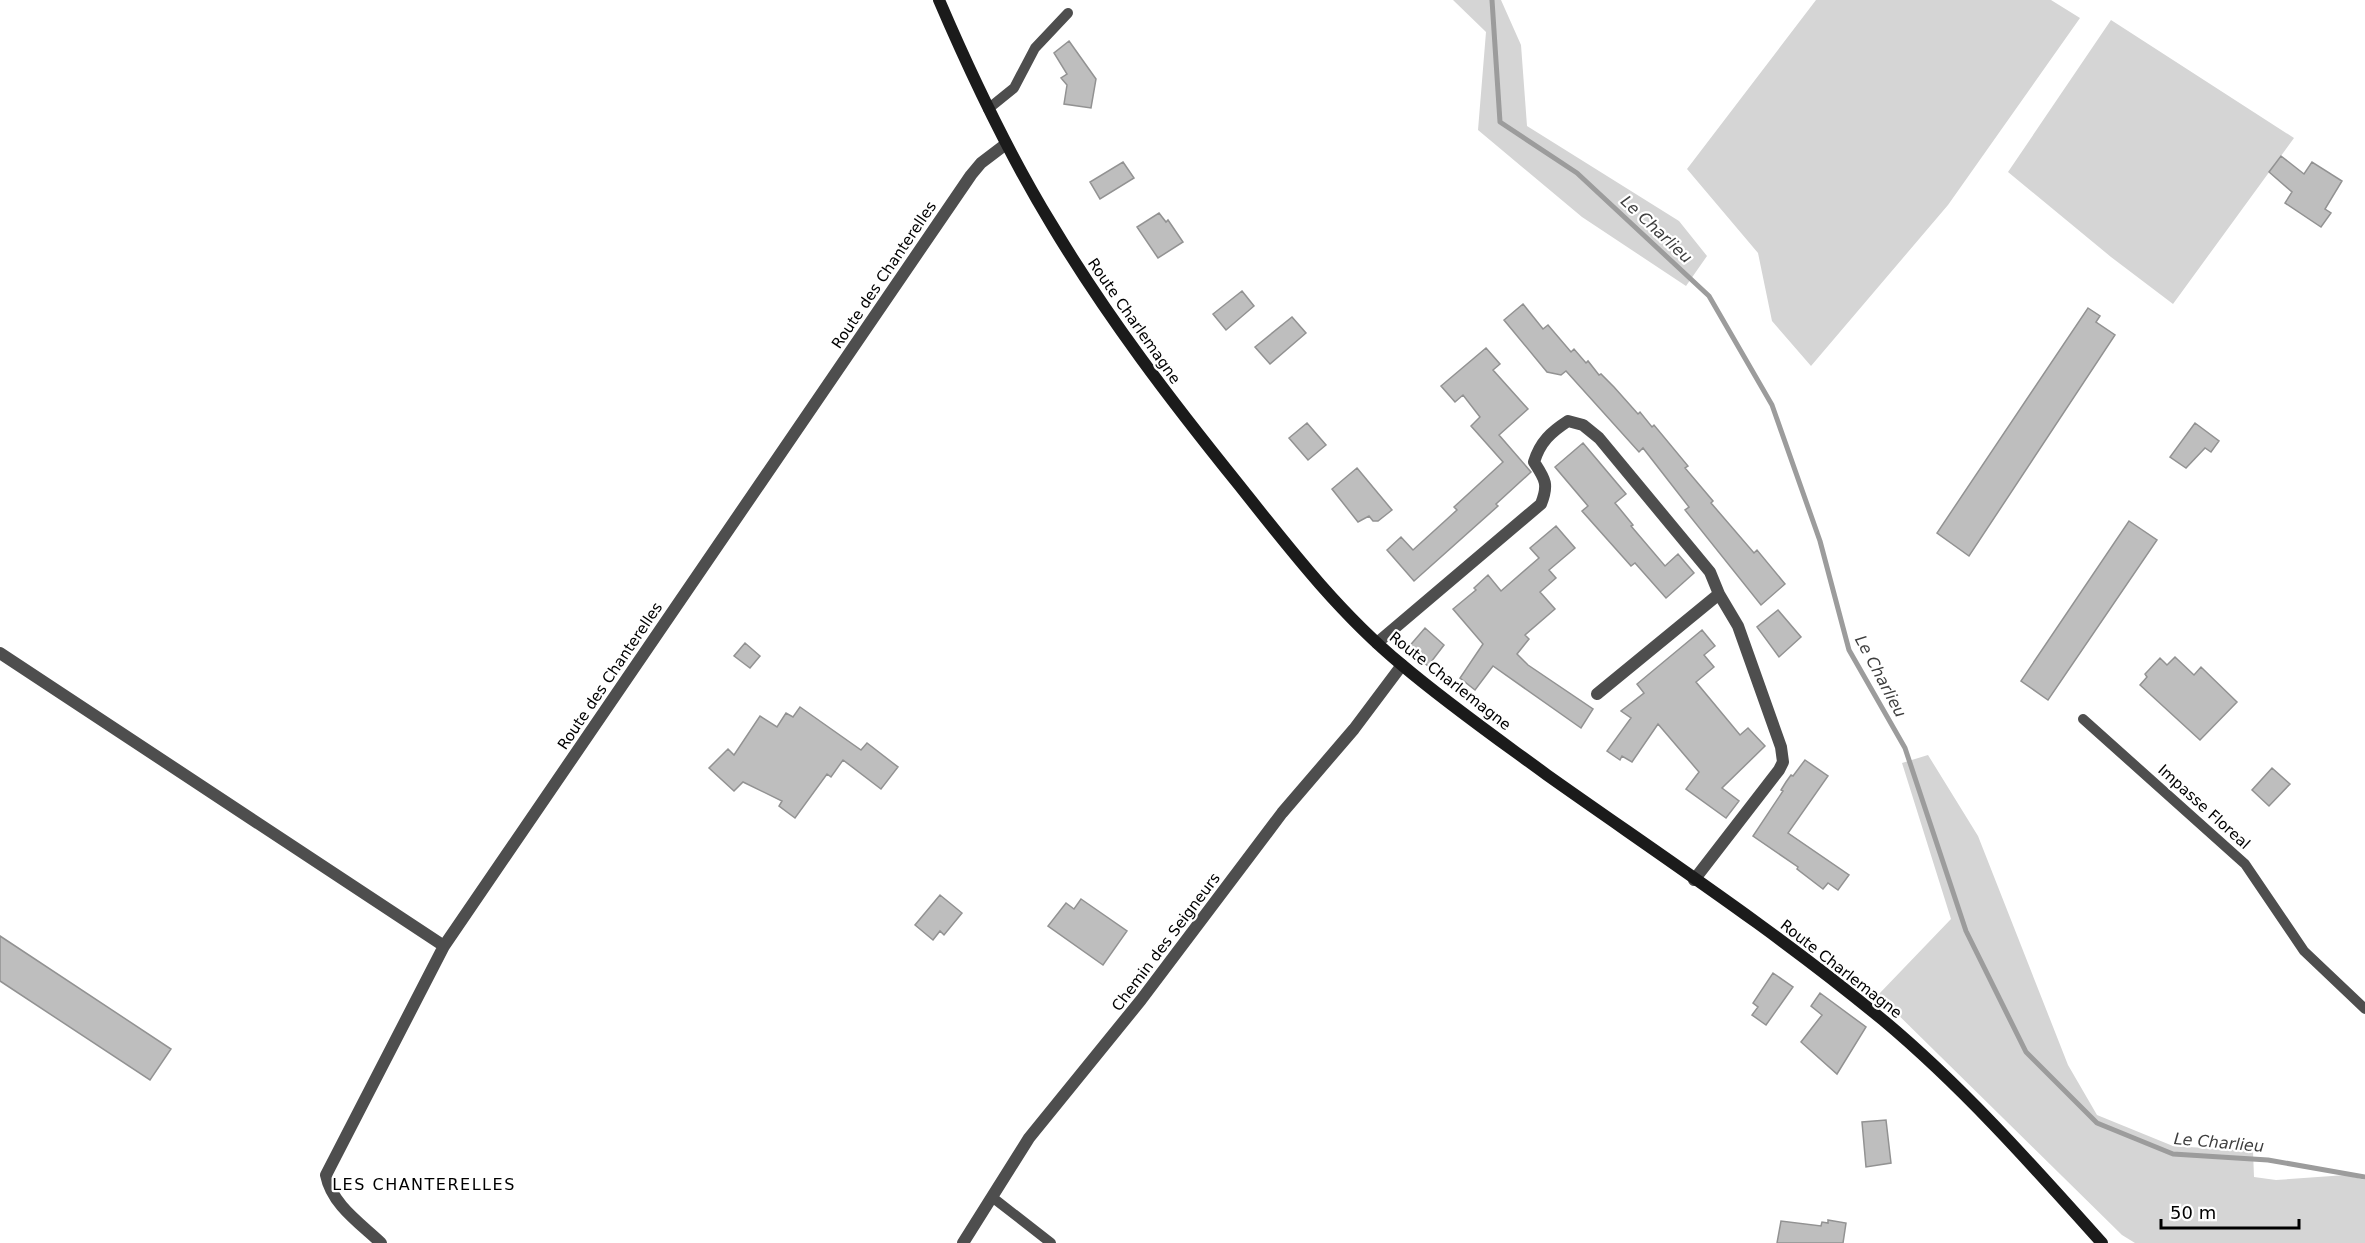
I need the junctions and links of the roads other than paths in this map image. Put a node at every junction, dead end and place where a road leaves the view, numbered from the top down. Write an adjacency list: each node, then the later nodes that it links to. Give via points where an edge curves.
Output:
1 (939, 0): 3 (main road, Route Charlemagne)
2 (1068, 13): 3 (lane, via 1035,48 1014,88)
3 (988, 109): 4 (main road, Route Charlemagne)
4 (1006, 144): 6 (main road, Route Charlemagne, via 1052,226 1152,376 1298,558); 12 (street, Route des Chanterelles, via 971,175)
5 (1719, 594): 6 (street, via 1710,572 1599,438 1583,425 1568,421 1538,447 1534,462 1547,490 1541,504); 9 (street); 11 (street, via 1738,626 1783,762)
6 (1377, 643): 8 (main road, Route Charlemagne)
7 (0, 653): 12 (street)
8 (1402, 665): 11 (main road, Route Charlemagne, via 1464,715); 14 (street, Chemin des Seigneurs, via 1029,1138)
9 (1597, 694)
10 (2083, 719): 13 (lane, Impasse Floreal, via 2245,864 2304,951)
11 (1694, 880): 18 (main road, Route Charlemagne, via 1790,947 1917,1050)
12 (444, 946): 15 (street, Route des Chanterelles, via 326,1174 329,1188 345,1211)
13 (2365, 1009)
14 (992, 1197): 16 (street, Chemin des Seigneurs); 17 (lane)
15 (381, 1243)
16 (963, 1243)
17 (1052, 1243)
18 (2102, 1243)

